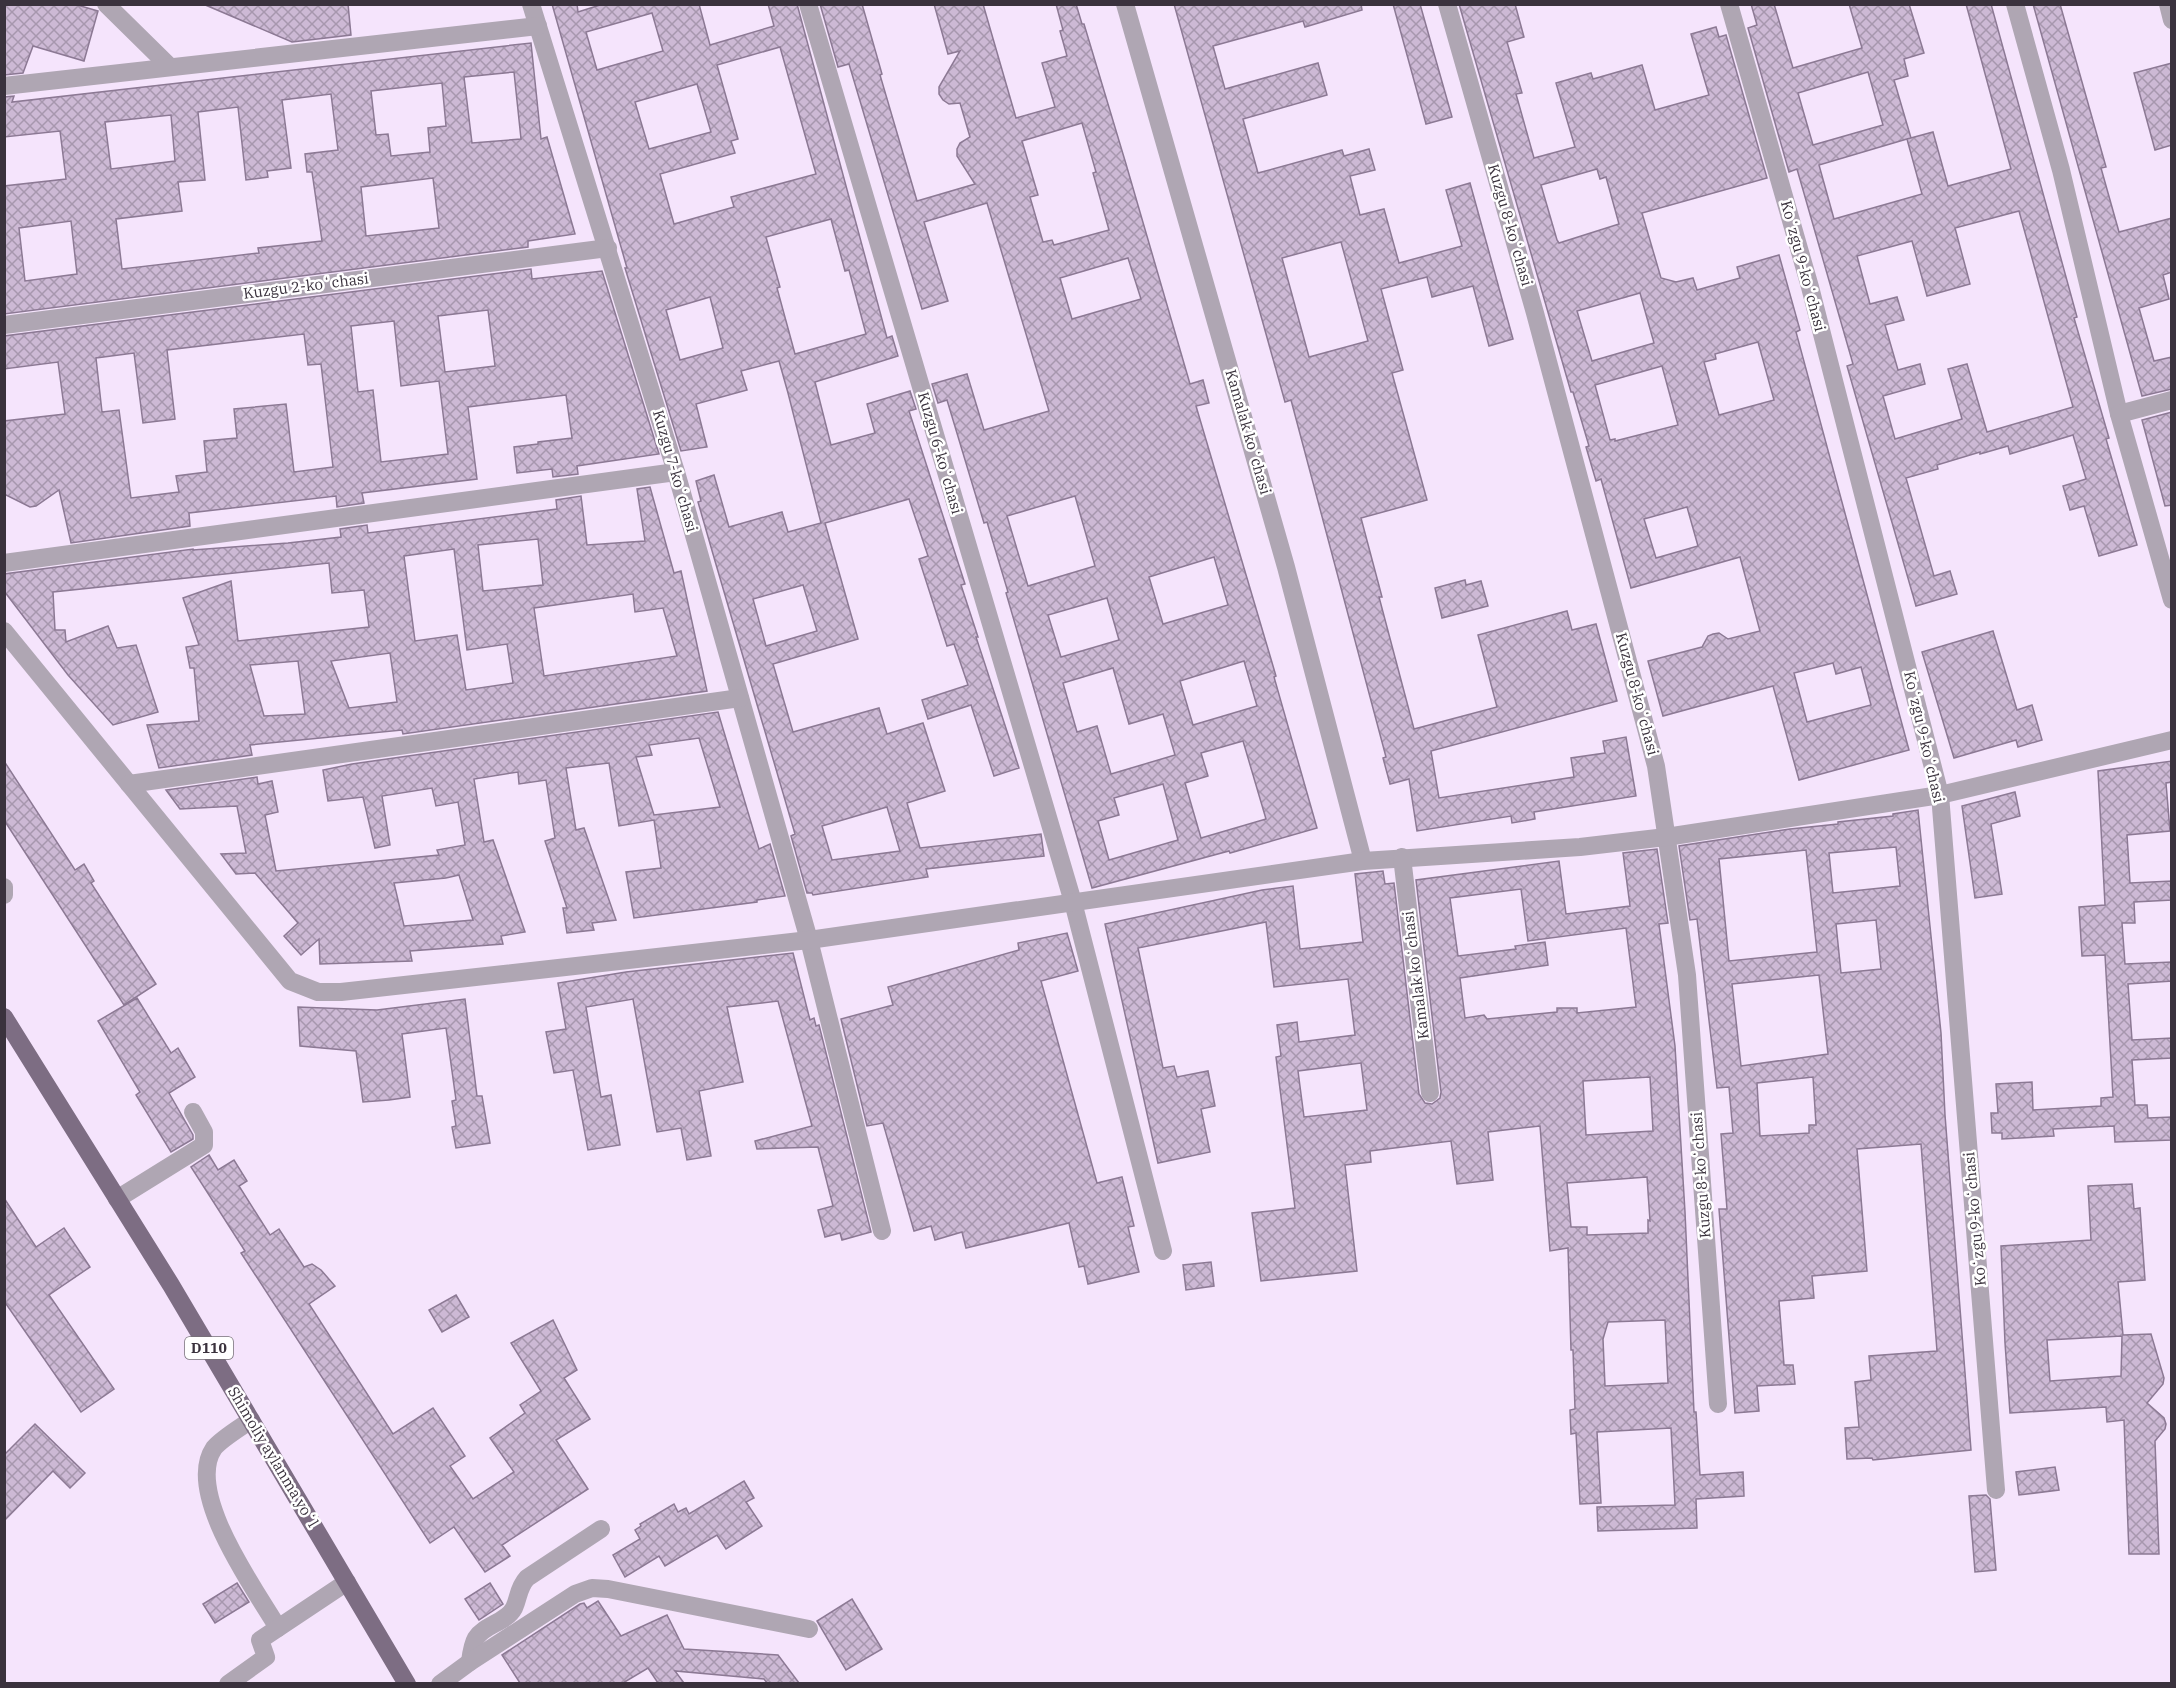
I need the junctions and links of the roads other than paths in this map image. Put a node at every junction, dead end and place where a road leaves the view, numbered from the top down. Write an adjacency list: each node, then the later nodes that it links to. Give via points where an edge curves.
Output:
1 (106, 4): 11 (street)
2 (531, 4): 10 (street, Kuzgu 7-koʻchasi)
3 (808, 4): 30 (street, Kuzgu 6-koʻchasi)
4 (1125, 4): 27 (street, Kamalak koʻchasi, via 1286,567)
5 (1447, 4): 25 (street, Kuzgu 8-koʻchasi, via 1535,313 1653,755)
6 (1729, 4): 24 (street, Koʻzgu 9-koʻchasi, via 1810,288)
7 (2015, 4): 16 (street, via 2061,170)
8 (2168, 4): 9 (street)
9 (2172, 20)
10 (538, 26): 11 (street); 13 (street, Kuzgu 7-koʻchasi)
11 (170, 68): 12 (street)
12 (4, 86)
13 (608, 248): 14 (street, Kuzgu 2-koʻchasi); 17 (street, Kuzgu 7-koʻchasi)
14 (4, 325)
15 (2172, 400): 16 (street)
16 (2119, 414): 19 (street)
17 (676, 472): 18 (street); 21 (street, Kuzgu 7-koʻchasi)
18 (4, 562)
19 (2172, 600)
20 (4, 631): 23 (street)
21 (740, 698): 23 (street); 31 (street, Kuzgu 7-koʻchasi)
22 (2172, 740): 24 (street)
23 (129, 784): 31 (street, via 290,981 318,992)
24 (1940, 795): 25 (street); 40 (street, Koʻzgu 9-koʻchasi)
25 (1666, 837): 26 (street, via 1580,847); 38 (street, Kuzgu 8-koʻchasi, via 1687,975)
26 (1402, 857): 27 (street); 33 (street, Kamalak koʻchasi)
27 (1363, 861): 30 (street)
28 (4, 887): 29 (street)
29 (4, 895)
30 (1072, 902): 31 (street); 37 (street, Kuzgu 6-koʻchasi)
31 (810, 940): 36 (street, Kuzgu 7-koʻchasi)
32 (4, 1017): 35 (main road, Shimoliy aylanma yoʻl / D110)
33 (1430, 1093)
34 (193, 1112): 35 (street, via 204,1132 204,1144)
35 (117, 1199): 39 (main road, Shimoliy aylanma yoʻl / D110)
36 (882, 1231)
37 (1163, 1251)
38 (1718, 1404)
39 (251, 1420): 42 (main road, Shimoliy aylanma yoʻl / D110); 43 (street, via 215,1447 207,1471 209,1498 218,1527)
40 (1996, 1490)
41 (601, 1529): 45 (street, via 520,1585 510,1613 476,1639)
42 (347, 1582): 43 (street); 47 (main road, Shimoliy aylanma yoʻl / D110)
43 (278, 1628): 46 (street, via 260,1640 266,1657)
44 (809, 1629): 45 (street, via 592,1588 575,1593)
45 (470, 1662): 48 (street)
46 (228, 1683)
47 (407, 1683)
48 (440, 1683)

